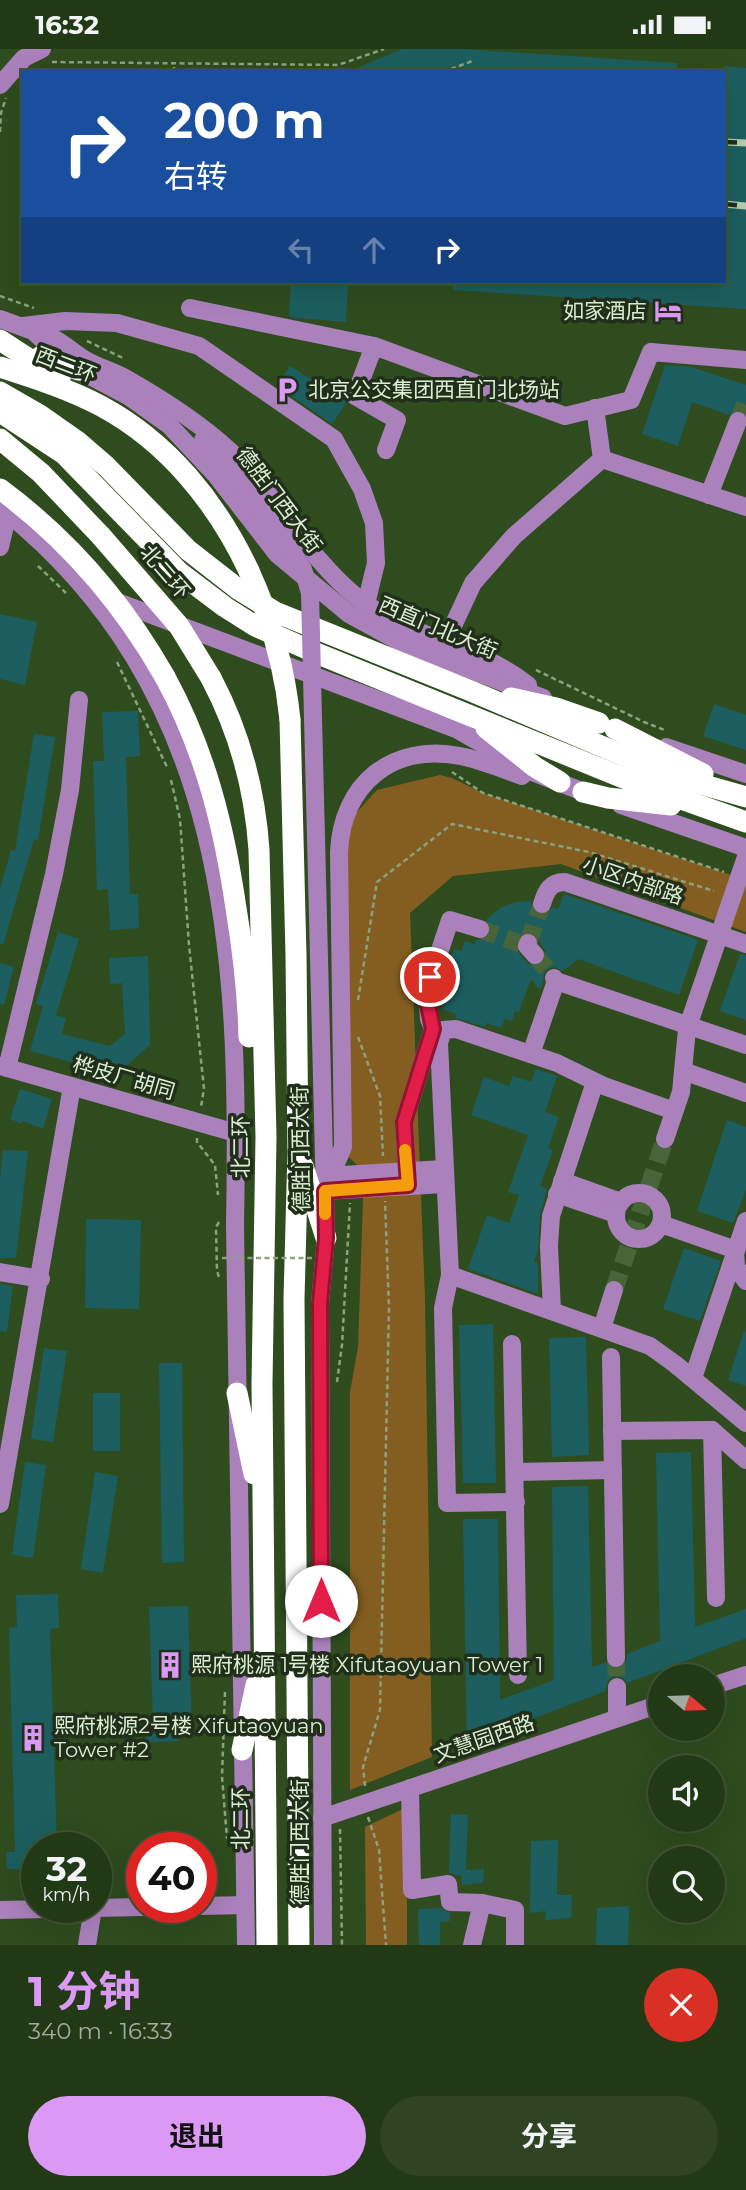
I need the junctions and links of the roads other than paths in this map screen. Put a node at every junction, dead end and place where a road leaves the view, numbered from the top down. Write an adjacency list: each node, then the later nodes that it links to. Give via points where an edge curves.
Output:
1 (44, 56): 2 (street, via 24,58)
2 (4, 90)
3 (190, 308): 7 (street)
4 (0, 319): 5 (street, 西直门北大街)
5 (23, 326): 10 (street, 西直门北大街); 12 (street, via 48,335); 26 (street, via 65,321 117,323 200,346 334,439 362,489 374,523 376,563)
6 (0, 339): 10 (highway); 15 (highway)
7 (374, 347): 13 (street, via 565,416); 18 (street, via 355,396 397,420)
8 (746, 360): 13 (street, via 651,352 631,400)
9 (0, 367): 15 (highway, 西二环)
10 (78, 370): 30 (street, 西直门北大街, via 128,396 170,426 215,474 276,554 349,614 402,643)
11 (0, 392): 28 (highway, via 85,447 188,550 246,594 304,625)
12 (166, 404): 26 (street, via 239,459 320,563); 61 (street, 德胜门西大街, bridge, via 232,473 303,569 310,593)
13 (595, 408): 19 (street)
14 (0, 412): 31 (highway, via 64,454 173,566 234,614 292,643)
15 (112, 412): 58 (highway, bridge, via 142,433 188,477 218,516 250,571 278,649 290,720)
16 (738, 421): 21 (street)
17 (0, 439): 56 (highway, 北二环, bridge, via 41,473 173,618 229,716 251,786 257,825)
18 (386, 450)
19 (602, 459): 21 (street); 27 (street, via 514,536 473,583)
20 (0, 489): 56 (highway, bridge, via 90,570 127,617 165,677 197,744 223,832 247,993 250,1091)
21 (709, 495): 22 (street)
22 (746, 507)
23 (4, 510): 24 (street); 25 (street, via 49,549)
24 (0, 547)
25 (86, 590): 34 (street, via 456,729); 55 (street, via 156,693 199,802 225,949)
26 (366, 604): 27 (street, via 399,625)
27 (445, 643): 30 (street, via 505,669)
28 (463, 688): 32 (highway, via 553,707); 36 (highway, via 667,773)
29 (79, 700): 49 (street, via 70,790 54,874)
30 (547, 700): 32 (street, 西直门北大街)
31 (464, 712): 34 (highway); 37 (highway)
32 (607, 726): 33 (street, 西直门北大街); 36 (highway)
33 (746, 774)
34 (560, 782): 35 (street)
35 (583, 792): 37 (highway); 39 (street); 61 (street, via 460,756 435,754 385,768 357,791 345,817 339,852 343,1147)
36 (746, 796)
37 (724, 814): 38 (highway)
38 (746, 822)
39 (746, 848)
40 (746, 857): 43 (street)
41 (542, 904): 43 (street, 小区内部路, via 551,886 566,882)
42 (480, 929): 46 (street, via 450,920 428,984)
43 (719, 935): 44 (street, 小区内部路); 45 (street)
44 (746, 944)
45 (688, 1025): 47 (street); 48 (street, via 555,979); 50 (street)
46 (434, 1031): 48 (street, via 449,1028); 59 (street); 60 (street, via 404,1122)
47 (746, 1045)
48 (531, 1054): 51 (street)
49 (3, 1067): 52 (street, 桦皮厂胡同)
50 (683, 1071): 53 (street); 54 (street)
51 (595, 1082): 54 (street); 62 (street)
52 (72, 1086): 55 (street, 桦皮厂胡同); 70 (street)
53 (746, 1093)
54 (674, 1111): 57 (street)
55 (236, 1133): 78 (street)
56 (266, 1137): 87 (highway, 北二环)
57 (665, 1139)
58 (298, 1150): 67 (highway); 109 (highway, via 294,1300)
59 (444, 1176): 60 (street); 69 (street)
60 (408, 1178): 61 (street); 61 (street, via 351,1189)
61 (325, 1183): 67 (street, 德胜门西大街)
62 (560, 1188): 63 (street); 73 (street, via 549,1231)
63 (619, 1208): 65 (street, via 635,1193 650,1196 660,1206); 65 (street, via 621,1231 633,1238 651,1236)
64 (746, 1221): 66 (street)
65 (661, 1224): 66 (street)
66 (741, 1244): 71 (street, via 736,1265); 77 (street)
67 (329, 1248): 99 (street, 德胜门西大街, via 320,1303)
68 (0, 1272): 70 (street)
69 (450, 1275): 73 (street); 85 (street, via 443,1308 447,1503)
70 (41, 1279): 86 (street)
71 (746, 1281)
72 (614, 1290): 74 (street)
73 (552, 1311): 74 (street)
74 (602, 1328): 77 (street, via 653,1347)
75 (512, 1344): 84 (street)
76 (611, 1357): 81 (street)
77 (694, 1378): 79 (street)
78 (237, 1394): 87 (highway); 97 (street)
79 (746, 1423)
80 (712, 1430): 81 (street); 82 (street); 88 (street)
81 (612, 1431): 83 (street)
82 (746, 1460)
83 (613, 1470): 84 (street); 90 (street)
84 (515, 1472): 85 (street)
85 (516, 1502): 91 (street)
86 (0, 1504)
87 (264, 1521): 89 (highway, 北二环)
88 (716, 1598)
89 (265, 1645): 97 (highway); 108 (highway, 北二环)
90 (616, 1658)
91 (518, 1675)
92 (746, 1675): 93 (street)
93 (725, 1682)
94 (617, 1687): 96 (street)
95 (648, 1708): 96 (street, 文慧园西路)
96 (617, 1719): 98 (street, 文慧园西路)
97 (242, 1750): 101 (street)
98 (410, 1788): 99 (street, 文慧园西路); 100 (street, via 412,1890 448,1884 450,1902)
99 (331, 1815): 110 (street, 德胜门西大街)
100 (482, 1903): 111 (street); 112 (street, via 514,1910)
101 (245, 1905): 102 (street); 107 (street)
102 (217, 1906)
103 (0, 1910): 104 (street)
104 (21, 1910)
105 (91, 1923): 106 (street)
106 (87, 1945)
107 (246, 1945)
108 (267, 1945)
109 (299, 1945)
110 (323, 1945)
111 (472, 1945)
112 (515, 1945)

